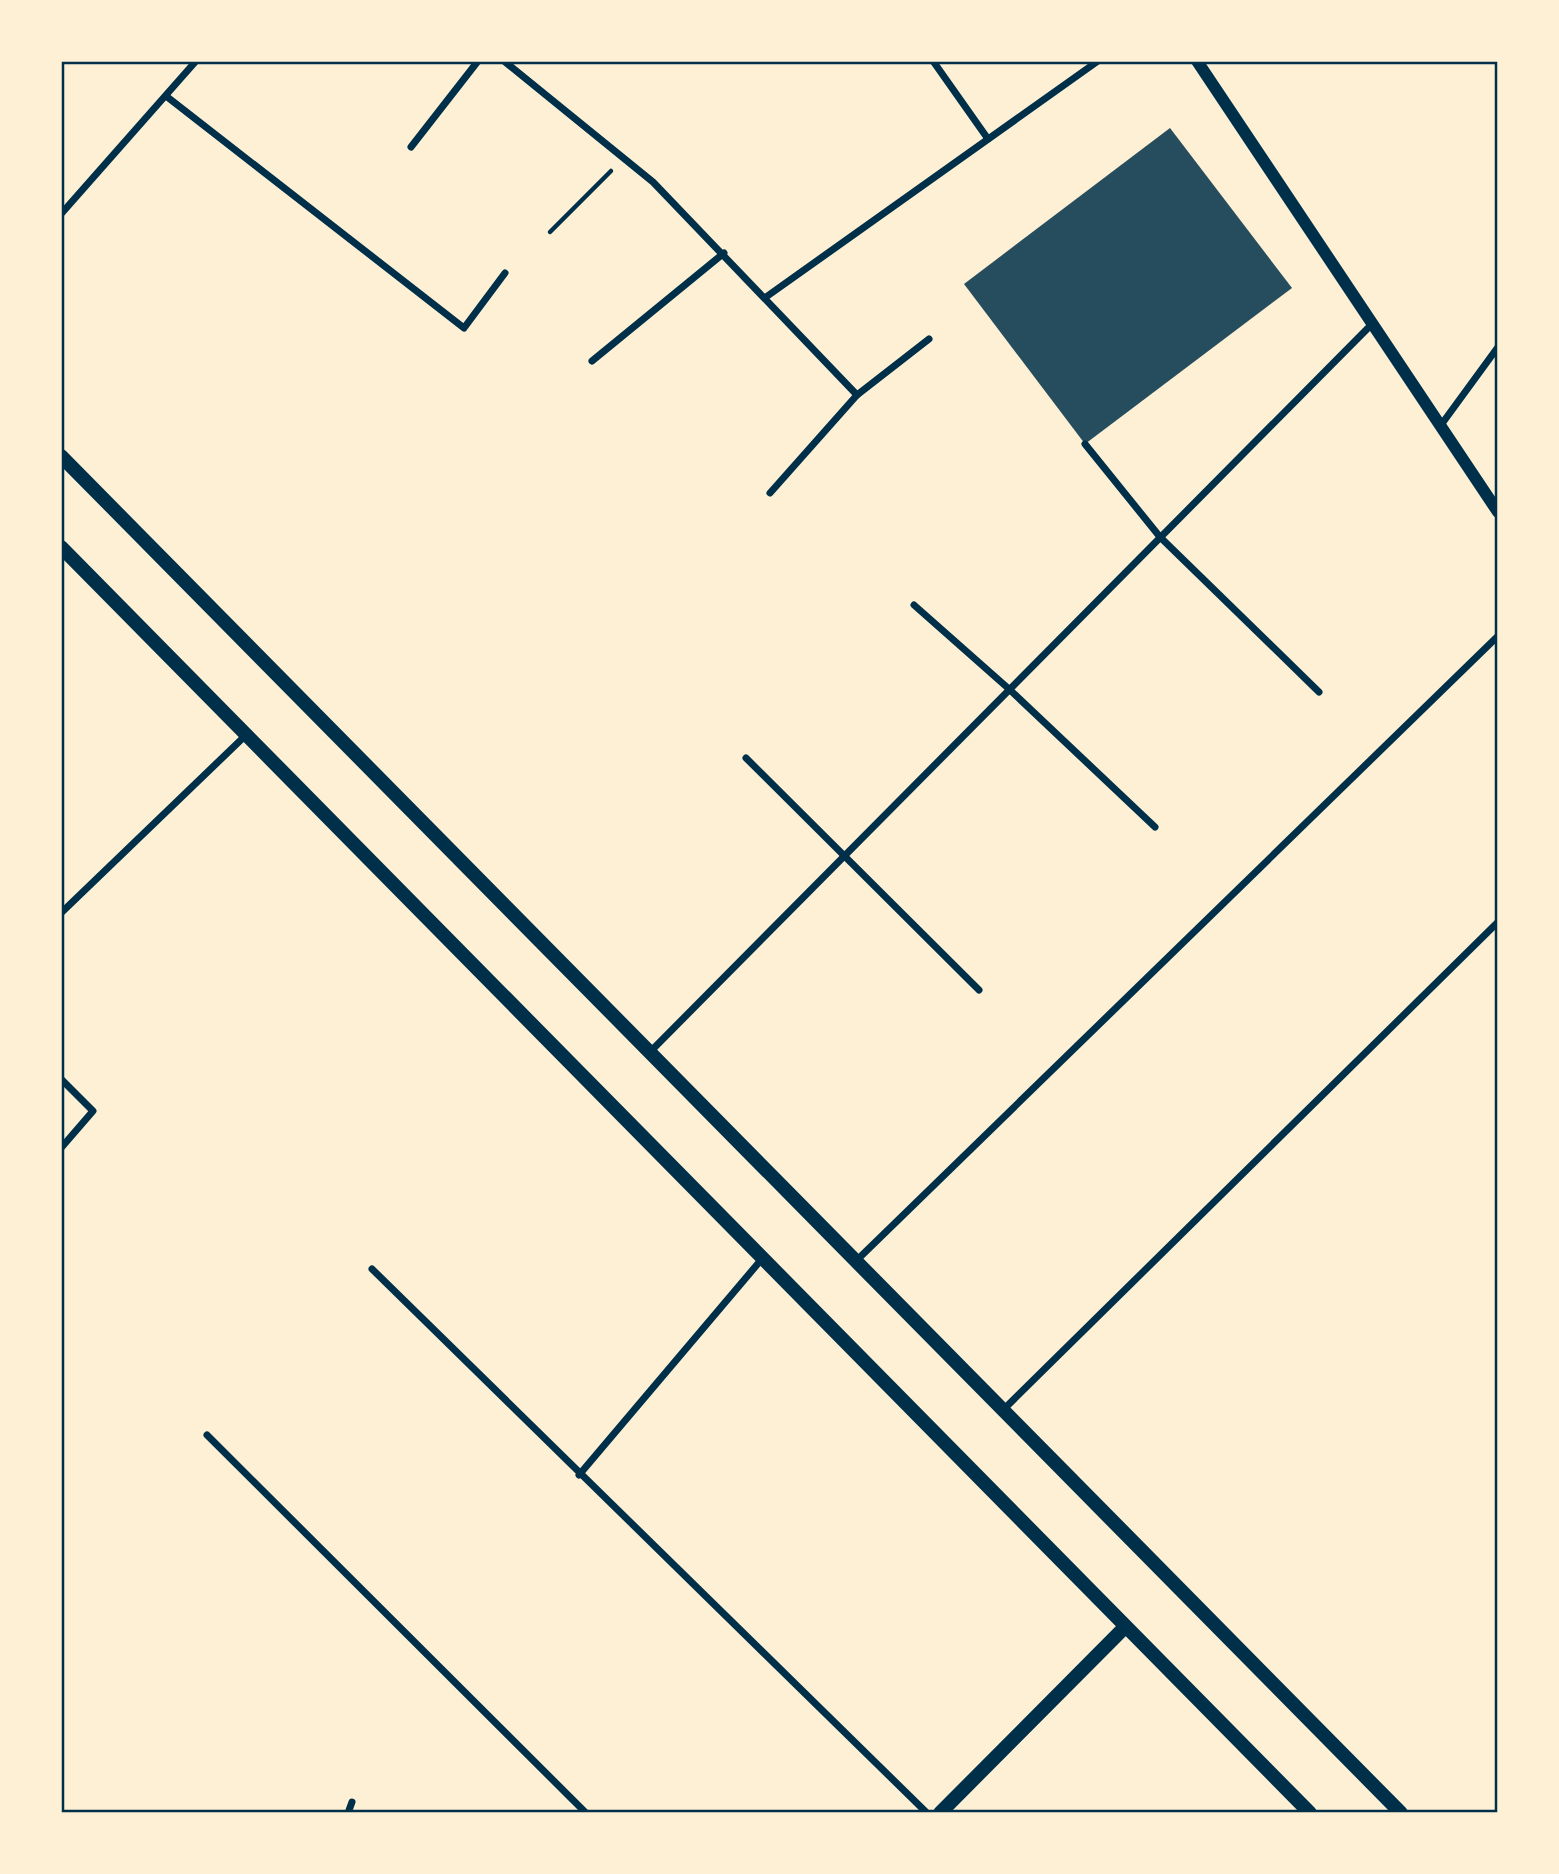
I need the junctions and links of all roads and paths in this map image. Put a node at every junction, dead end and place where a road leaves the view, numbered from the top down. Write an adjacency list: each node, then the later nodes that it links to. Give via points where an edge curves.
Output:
1 (196, 61): 7 (street)
2 (478, 61): 9 (street)
3 (504, 61): 10 (street)
4 (933, 61): 8 (street)
5 (1098, 61): 8 (street)
6 (1197, 61): 16 (street)
7 (166, 96): 11 (street); 14 (street, via 464,328)
8 (988, 139): 15 (street)
9 (411, 147)
10 (624, 158): 12 (path); 13 (street)
11 (61, 214)
12 (550, 232)
13 (724, 253): 15 (street); 19 (street)
14 (505, 273)
15 (766, 297): 20 (street)
16 (1372, 324): 21 (street); 26 (street)
17 (929, 339): 20 (street)
18 (1498, 346): 21 (street)
19 (592, 361)
20 (857, 395): 24 (street)
21 (1441, 425): 25 (street)
22 (1085, 444): 26 (street)
23 (61, 456): 39 (main road)
24 (770, 493)
25 (1498, 512)
26 (1160, 537): 30 (street); 31 (street)
27 (61, 547): 32 (main road)
28 (914, 605): 30 (street)
29 (1498, 636): 43 (street)
30 (1009, 689): 34 (street); 35 (street)
31 (1319, 692)
32 (246, 735): 36 (street); 42 (main road)
33 (746, 758): 35 (street)
34 (1155, 827)
35 (842, 857): 38 (street); 39 (street)
36 (61, 913)
37 (1498, 922): 45 (street)
38 (979, 990)
39 (650, 1052): 43 (main road)
40 (61, 1079): 41 (street, via 93,1111)
41 (61, 1148)
42 (761, 1260): 47 (street); 48 (main road)
43 (856, 1261): 45 (main road)
44 (372, 1269): 47 (street)
45 (1003, 1410): 55 (main road)
46 (207, 1435): 51 (street)
47 (579, 1475): 52 (street)
48 (1125, 1627): 53 (main road); 54 (main road)
49 (352, 1802): 50 (street)
50 (348, 1813)
51 (586, 1813)
52 (927, 1813)
53 (940, 1813)
54 (1310, 1813)
55 (1401, 1813)

